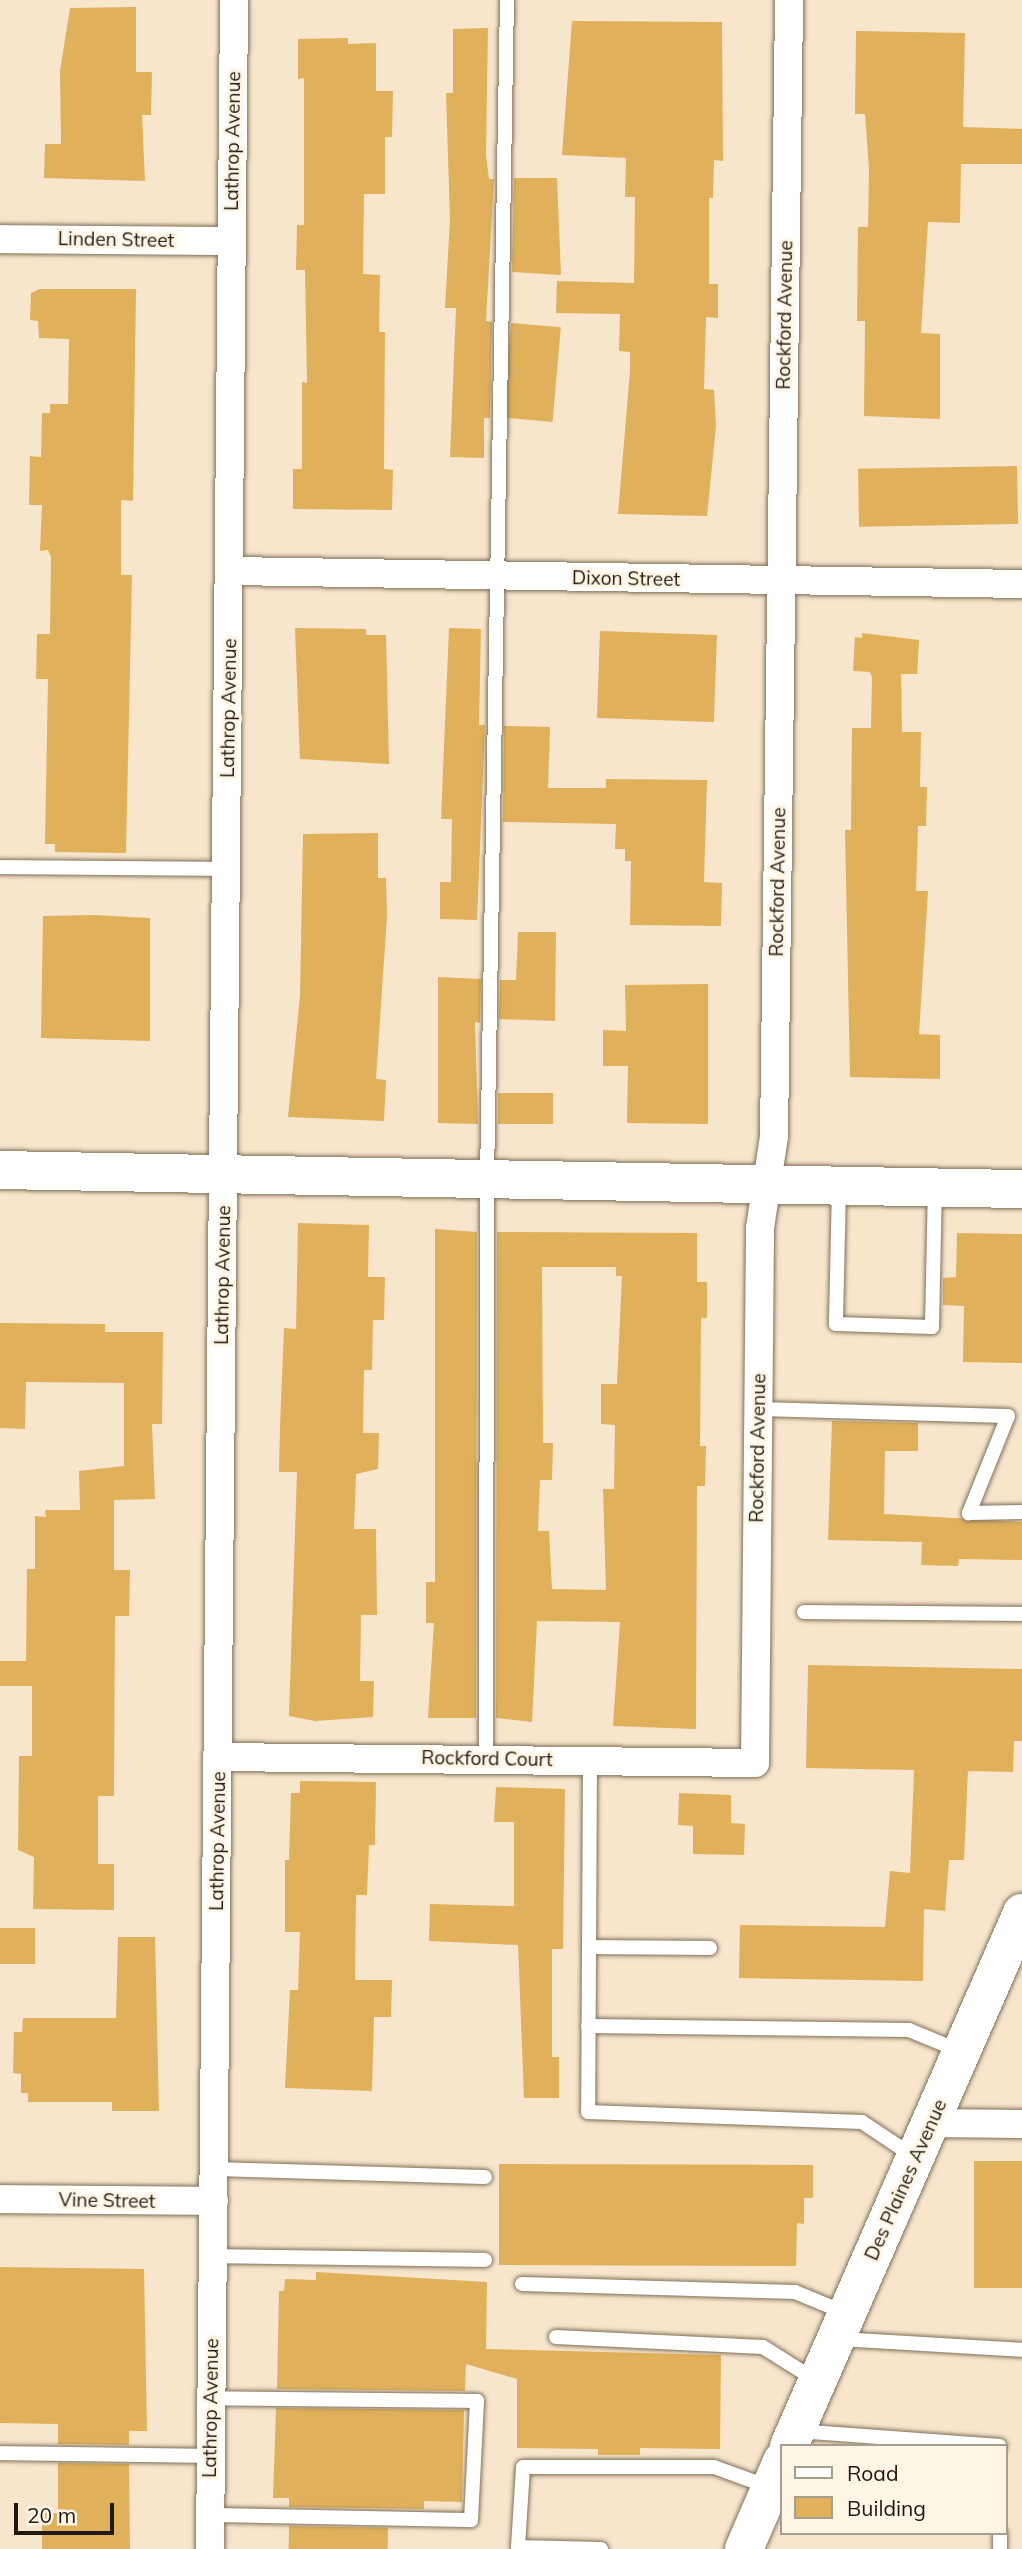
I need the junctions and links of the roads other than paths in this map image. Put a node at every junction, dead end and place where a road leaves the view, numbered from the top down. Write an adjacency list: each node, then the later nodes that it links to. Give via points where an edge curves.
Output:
1 (234, 0): 5 (street, Lathrop Avenue)
2 (507, 0): 7 (lane)
3 (789, 0): 8 (street, Rockford Avenue)
4 (0, 239): 5 (street, Linden Street)
5 (232, 241): 6 (street, Lathrop Avenue)
6 (231, 571): 7 (street, Dixon Street); 11 (street, Lathrop Avenue)
7 (500, 576): 8 (street, Dixon Street); 14 (lane)
8 (782, 582): 9 (street, Dixon Street); 15 (street, Rockford Avenue, via 774,1136)
9 (1022, 583)
10 (0, 867): 11 (lane)
11 (228, 869): 13 (street, Lathrop Avenue)
12 (0, 1170): 13 (street)
13 (224, 1174): 14 (street); 23 (street, Lathrop Avenue)
14 (487, 1179): 15 (street); 24 (lane)
15 (766, 1185): 16 (street); 19 (street, Rockford Avenue, via 760,1228)
16 (839, 1186): 17 (street); 17 (lane, via 836,1324 932,1326)
17 (935, 1187): 18 (street)
18 (1022, 1189)
19 (758, 1409): 20 (lane, via 1007,1416 969,1513); 26 (street, Rockford Avenue)
20 (1022, 1512)
21 (804, 1612): 22 (lane)
22 (1022, 1614)
23 (219, 1757): 24 (street, Rockford Court); 35 (street, Lathrop Avenue)
24 (486, 1759): 25 (street, Rockford Court)
25 (590, 1761): 26 (street, Rockford Court); 28 (lane)
26 (755, 1763)
27 (1022, 1913): 31 (street, Des Plaines Avenue)
28 (589, 1947): 29 (lane); 30 (lane)
29 (710, 1948)
30 (588, 2026): 31 (lane, via 909,2029); 34 (lane, via 588,2112 862,2122)
31 (962, 2052): 32 (street, Des Plaines Avenue)
32 (931, 2123): 33 (street); 34 (street, Des Plaines Avenue)
33 (1022, 2124)
34 (916, 2158): 42 (street, Des Plaines Avenue)
35 (214, 2169): 36 (lane); 38 (street, Lathrop Avenue)
36 (485, 2178)
37 (0, 2199): 38 (street, Vine Street)
38 (214, 2201): 39 (street, Lathrop Avenue)
39 (213, 2256): 40 (lane); 46 (street, Lathrop Avenue)
40 (485, 2260)
41 (522, 2284): 42 (lane, via 795,2292)
42 (842, 2326): 44 (lane); 45 (street, Des Plaines Avenue)
43 (556, 2337): 45 (lane, via 763,2347)
44 (1022, 2350)
45 (818, 2381): 47 (street, Des Plaines Avenue)
46 (212, 2399): 49 (street, Lathrop Avenue); 52 (lane, via 477,2401 471,2520)
47 (789, 2444)
48 (0, 2453): 49 (lane)
49 (211, 2456): 52 (street, Lathrop Avenue)
50 (780, 2457): 54 (lane, via 714,2467 523,2467 518,2547)
51 (780, 2465): 55 (street, Des Plaines Avenue)
52 (210, 2515): 53 (street, Lathrop Avenue)
53 (210, 2549)
54 (601, 2549)
55 (744, 2549)

